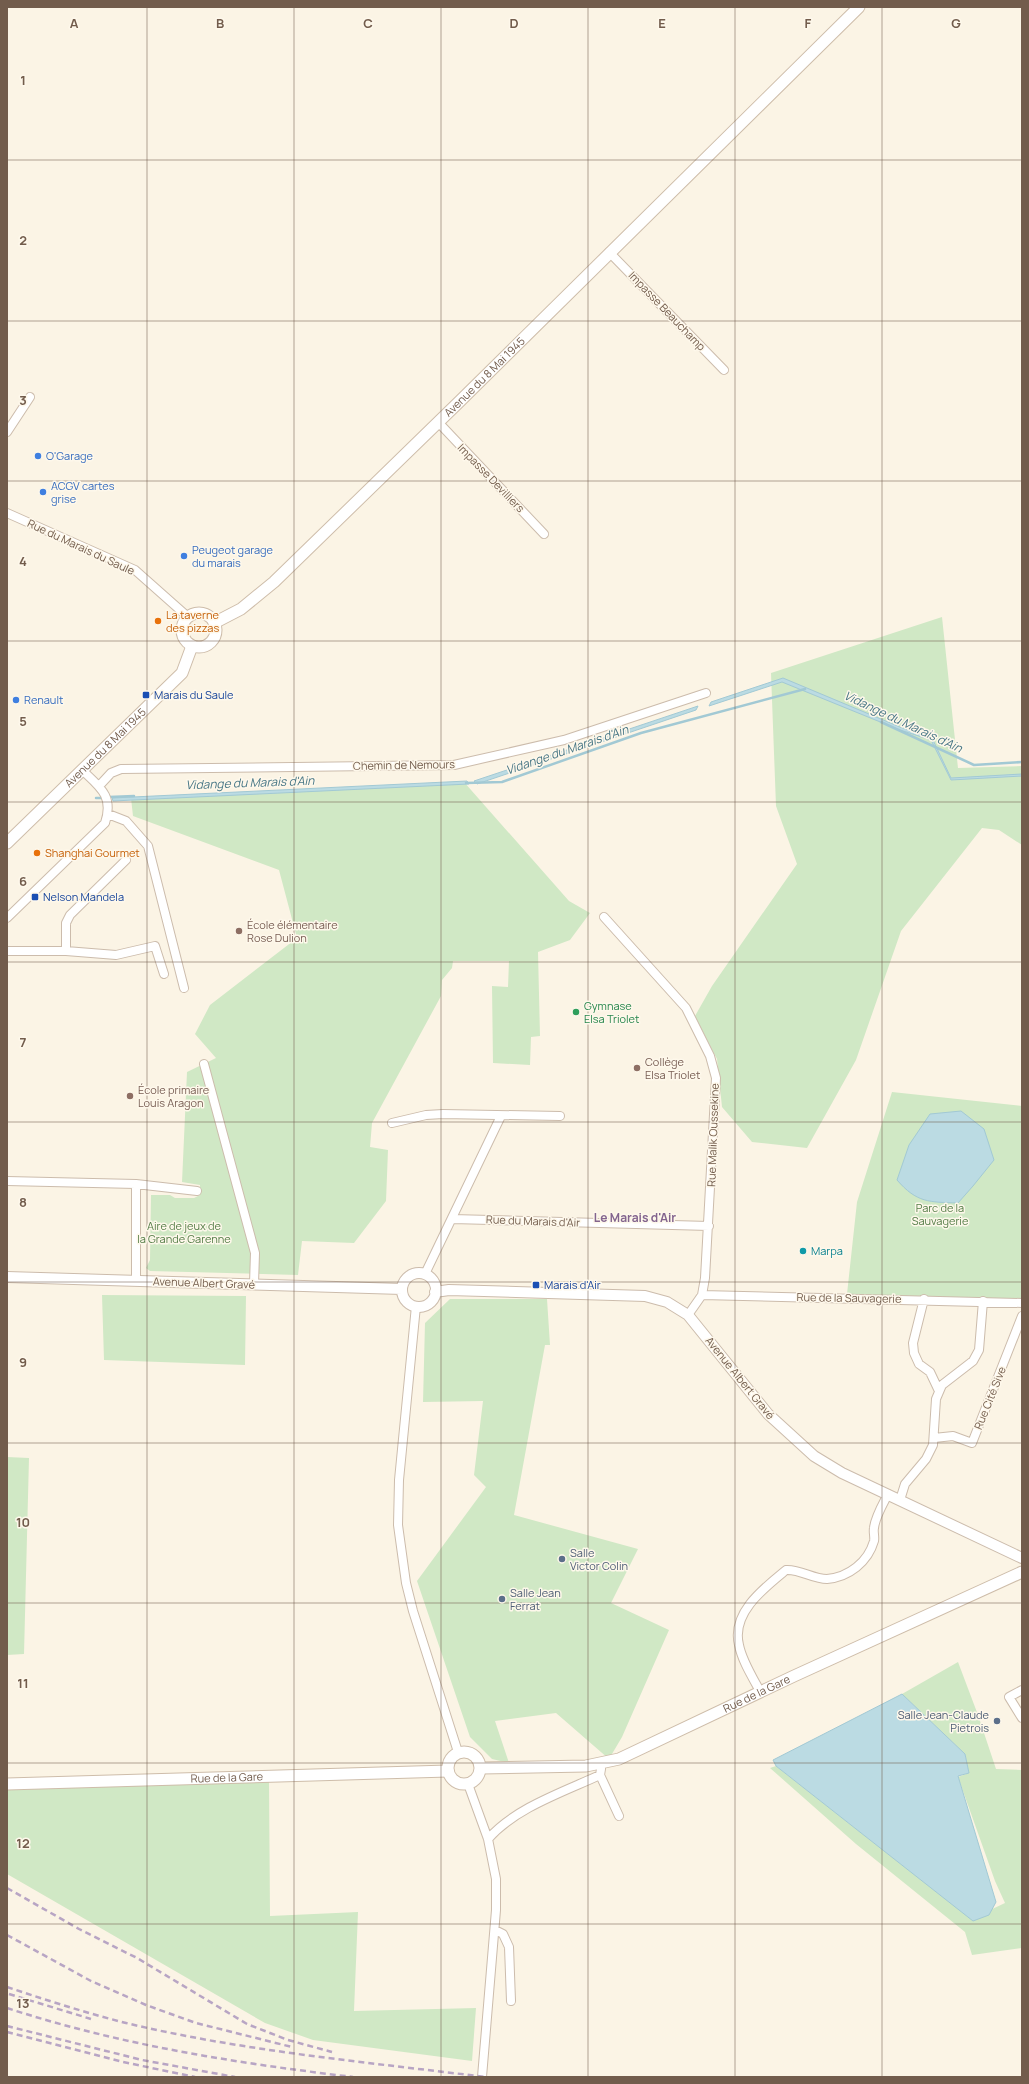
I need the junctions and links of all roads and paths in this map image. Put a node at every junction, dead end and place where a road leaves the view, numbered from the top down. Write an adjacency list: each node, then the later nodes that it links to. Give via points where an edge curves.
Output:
1 (859, 7): 2 (main road, Avenue du 8 Mai 1945)
2 (609, 252): 3 (street, Impasse Beauchamp); 5 (main road, Avenue du 8 Mai 1945)
3 (724, 370)
4 (30, 397): 6 (street)
5 (438, 422): 8 (street, Impasse Devilliers); 10 (main road, Avenue du 8 Mai 1945, via 257,597)
6 (7, 432)
7 (7, 513): 9 (street, Rue du Marais du Saule, via 135,570)
8 (544, 534)
9 (188, 616): 10 (main road, via 207,615); 11 (main road, via 182,625 182,634)
10 (214, 623): 11 (main road, via 215,632 211,642 202,646)
11 (192, 646): 13 (main road, Avenue du 8 Mai 1945, via 182,673)
12 (706, 693): 14 (street, Chemin de Nemours, via 564,740 454,765 121,769 111,773)
13 (82, 770): 14 (street); 16 (main road, Avenue du 8 Mai 1945)
14 (99, 786): 15 (street, via 107,798)
15 (108, 814): 19 (street, via 105,823); 23 (street, via 126,821 148,846)
16 (7, 843)
17 (126, 860): 21 (street, via 70,915 66,923)
18 (604, 916): 32 (street, Rue Malik Oussekine, via 686,1008 710,1056 716,1078)
19 (7, 918)
20 (7, 951): 21 (street)
21 (66, 951): 22 (street, via 116,955 155,946)
22 (164, 974)
23 (184, 988)
24 (204, 1064): 36 (street, via 255,1253)
25 (501, 1116): 26 (street); 27 (street, via 426,1115); 31 (street)
26 (560, 1116)
27 (392, 1123)
28 (7, 1181): 29 (street)
29 (136, 1184): 30 (street); 35 (street)
30 (197, 1191)
31 (452, 1218): 32 (street, Rue du Marais d'Air); 33 (street)
32 (709, 1226): 39 (street, Rue Malik Oussekine)
33 (425, 1274): 37 (street, via 409,1275); 38 (street, via 433,1281)
34 (7, 1278): 35 (street, Avenue Albert Gravé)
35 (136, 1280): 36 (street, Avenue Albert Gravé)
36 (254, 1284): 37 (street, Avenue Albert Gravé)
37 (402, 1289): 43 (street, via 407,1302)
38 (435, 1292): 43 (street, via 434,1297 426,1304); 44 (street, Avenue Albert Gravé, via 645,1296 667,1302)
39 (702, 1295): 40 (street, Rue de la Sauvagerie); 44 (street)
40 (924, 1299): 41 (street, Rue de la Sauvagerie); 46 (street, via 914,1353 919,1364 930,1372)
41 (983, 1301): 42 (street, Rue de la Sauvagerie); 46 (street, via 979,1350 973,1361 942,1385)
42 (1022, 1303)
43 (416, 1306): 55 (street, via 399,1480 398,1525 406,1583 413,1611)
44 (688, 1315): 48 (street, Avenue Albert Gravé, via 768,1414 797,1442 842,1473)
45 (1022, 1316): 47 (street, Rue Cité Sive, via 972,1443 953,1436)
46 (939, 1391): 47 (street, via 936,1400)
47 (934, 1438): 49 (street, via 926,1459 905,1484)
48 (888, 1494): 49 (street, Avenue Albert Gravé); 53 (street, via 874,1528 875,1539 864,1561 841,1576 826,1579 792,1569 786,1570 756,1597 743,1614 738,1633 739,1646)
49 (900, 1500): 50 (street, Avenue Albert Gravé)
50 (1022, 1558)
51 (1022, 1572): 53 (main road, Rue de la Gare)
52 (1022, 1690): 54 (street, via 1009,1697)
53 (761, 1693): 57 (main road, Rue de la Gare)
54 (1022, 1718)
55 (458, 1752): 56 (main road, via 470,1752 476,1756); 58 (main road, via 448,1763)
56 (480, 1768): 57 (main road, Rue de la Gare, via 586,1766); 60 (main road, via 477,1778)
57 (601, 1769): 61 (street); 62 (street, via 517,1814)
58 (448, 1771): 59 (main road, Rue de la Gare); 60 (main road, via 457,1783)
59 (7, 1784)
60 (468, 1784): 62 (street)
61 (619, 1816)
62 (488, 1839): 63 (street, via 496,1879)
63 (495, 1930): 64 (street, via 503,1934 509,1947); 65 (street)
64 (511, 2001)
65 (482, 2077)

